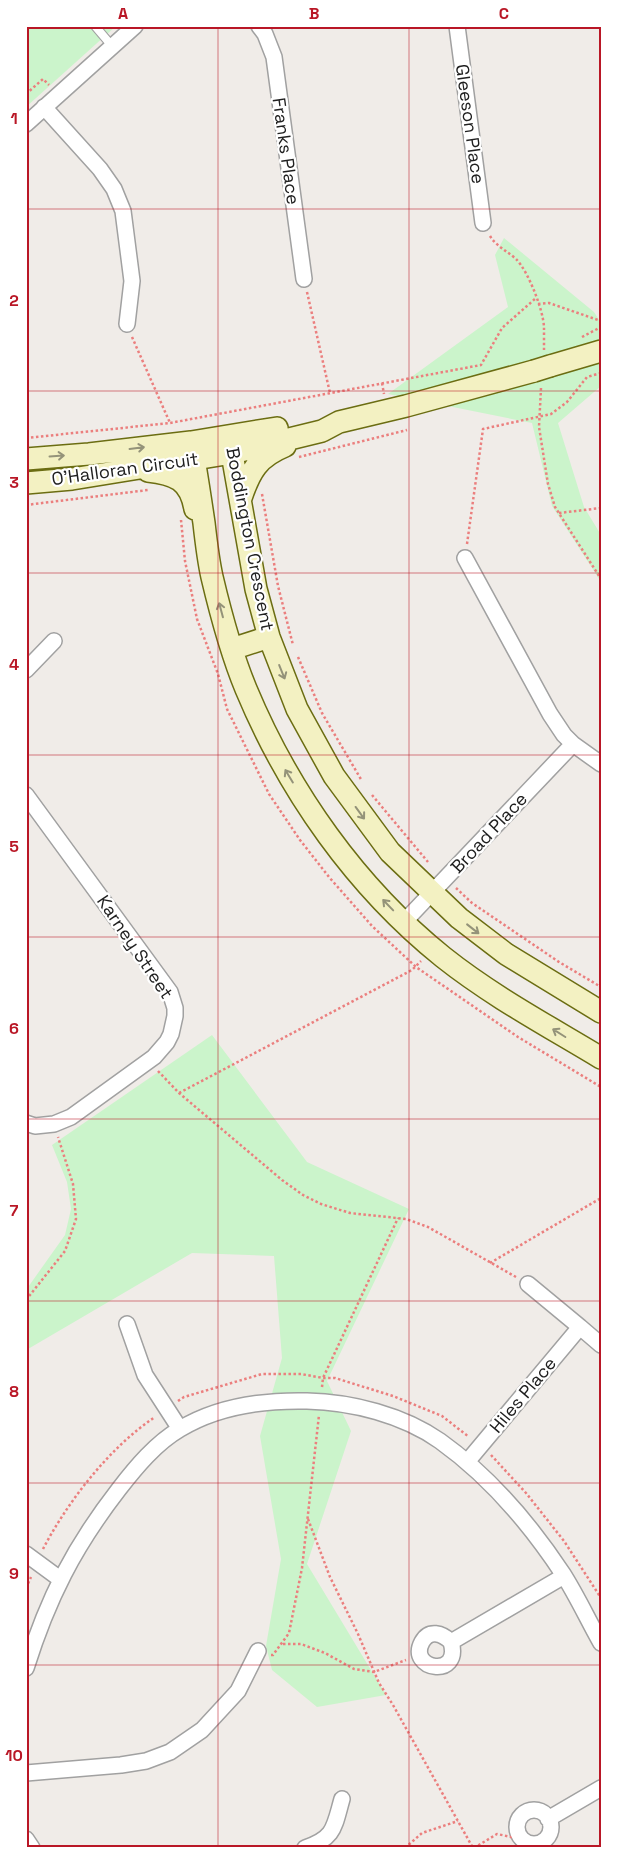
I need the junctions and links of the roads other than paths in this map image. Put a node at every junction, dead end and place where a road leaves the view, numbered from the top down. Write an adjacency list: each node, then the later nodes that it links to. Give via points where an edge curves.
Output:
1 (95, 26): 5 (lane)
2 (134, 26): 5 (street)
3 (259, 26): 9 (street, Franks Place, via 274,57)
4 (457, 26): 8 (street, Gleeson Place)
5 (112, 46): 6 (street)
6 (44, 107): 7 (street); 10 (street, via 114,189 122,211 132,281)
7 (26, 124)
8 (483, 223)
9 (304, 279)
10 (127, 324)
11 (601, 351): 12 (street, O'Halloran Circuit)
12 (331, 426): 13 (street, O'Halloran Circuit, via 324,419); 18 (street, via 263,458 246,482)
13 (231, 445): 14 (street, O'Halloran Circuit); 18 (street, Boddington Crescent)
14 (193, 451): 15 (street, O'Halloran Circuit, one-way to 14); 16 (street, O'Halloran Circuit); 19 (street)
15 (26, 459)
16 (133, 469): 17 (street, O'Halloran Circuit); 19 (street, via 162,473 179,479 188,487)
17 (26, 483)
18 (241, 499): 21 (street, Boddington Crescent, via 246,541)
19 (206, 538): 23 (street, one-way to 19, via 212,575)
20 (465, 558): 25 (street, via 550,714)
21 (269, 637): 23 (street); 28 (street, Boddington Crescent, one-way to 28, via 297,709 334,776 390,852)
22 (54, 642): 24 (street)
23 (232, 649): 29 (street, one-way to 23, via 336,847 302,797 262,726)
24 (26, 670)
25 (573, 744): 26 (street); 28 (street, Broad Place)
26 (601, 764)
27 (26, 794): 32 (street, Karney Street, via 170,992 176,1016 167,1042 148,1061 72,1117 54,1124)
28 (438, 886): 29 (street, Broad Place); 30 (street, Boddington Crescent, one-way to 30, via 459,918 506,954)
29 (404, 922): 31 (street, one-way to 29, via 488,989)
30 (601, 1012)
31 (601, 1058)
32 (26, 1124)
33 (528, 1284): 35 (street)
34 (127, 1324): 37 (street, via 145,1375)
35 (580, 1328): 36 (street); 38 (street, Hiles Place)
36 (601, 1345)
37 (180, 1429): 38 (street, via 215,1412 249,1404 320,1401 369,1410 406,1422); 41 (street, via 157,1446 130,1475 99,1515)
38 (467, 1462): 40 (street, via 518,1513)
39 (26, 1554): 41 (street)
40 (564, 1576): 42 (street); 43 (street)
41 (60, 1580): 45 (street, via 39,1626)
42 (451, 1642): 42 (street, via 452,1658 439,1667 431,1667 420,1655 419,1647 429,1635 445,1636)
43 (601, 1643)
44 (258, 1651): 46 (street, via 238,1691 202,1730 170,1752 146,1761 121,1765)
45 (26, 1668)
46 (26, 1773)
47 (601, 1788): 49 (street)
48 (342, 1799): 52 (street, via 330,1835)
49 (548, 1819): 49 (street, via 551,1826 544,1841 528,1844 521,1840 517,1832 520,1816 535,1810)
50 (26, 1839): 51 (street)
51 (32, 1848)
52 (305, 1848)

